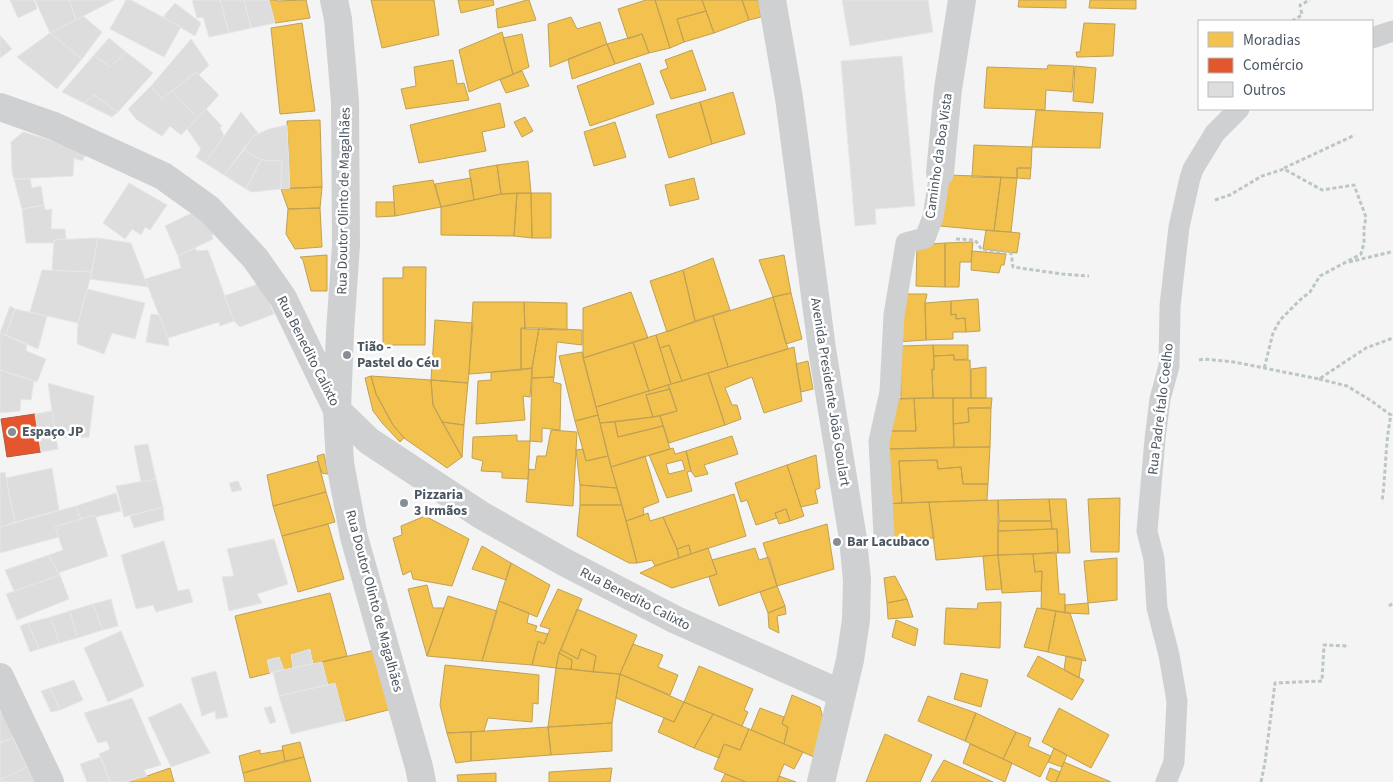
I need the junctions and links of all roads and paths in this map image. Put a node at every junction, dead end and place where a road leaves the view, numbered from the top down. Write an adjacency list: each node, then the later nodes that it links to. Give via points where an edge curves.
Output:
1 (334, 0): 22 (street, Rua Doutor Olinto de Magalhães, via 345,102 346,245)
2 (772, 0): 29 (street, Avenida Presidente João Goulart, via 789,98 857,580 856,620)
3 (962, 0): 12 (street, Caminho da Boa Vista, via 948,89)
4 (1310, 0): 5 (path, via 1300,5 1302,15)
5 (1294, 20)
6 (1393, 32): 7 (street)
7 (1373, 38)
8 (0, 108): 22 (street, Rua Benedito Calixto, via 54,126 163,176 209,209 255,258 283,298)
9 (1238, 110): 13 (street, Rua Padre Ítalo Coelho, via 1215,133 1193,169)
10 (1355, 135): 11 (path)
11 (1284, 168): 13 (path, via 1262,176 1217,201); 16 (path, via 1322,190 1354,185 1366,217 1364,244 1360,254)
12 (940, 172): 24 (street, Caminho da Boa Vista, via 933,217 925,238 906,243 894,315 890,392 879,441)
13 (1187, 189): 19 (street, Rua Padre Ítalo Coelho, via 1170,306)
14 (947, 238): 17 (path, via 975,240 982,250 1011,253 1013,267)
15 (1391, 252): 16 (path)
16 (1344, 263): 20 (path, via 1320,276 1310,292 1280,320)
17 (1090, 276)
18 (1393, 338): 21 (path, via 1366,348)
19 (1169, 366): 20 (path, via 1204,359); 33 (street, Rua Padre Ítalo Coelho, via 1160,399 1147,531 1154,559 1157,608 1177,702 1174,762)
20 (1264, 369): 21 (path)
21 (1319, 379): 23 (path, via 1347,386 1391,415 1386,437)
22 (337, 410): 29 (street, Rua Benedito Calixto, via 369,441 481,515 564,562 676,620); 31 (street, Rua Doutor Olinto de Magalhães, via 340,463 354,537)
23 (1382, 502)
24 (884, 535)
25 (1393, 603): 26 (path)
26 (1389, 606)
27 (1349, 646): 34 (path, via 1324,645 1322,681 1275,683)
28 (0, 677): 30 (street)
29 (842, 694): 32 (street, Avenida Presidente João Goulart)
30 (50, 782)
31 (422, 782)
32 (820, 782)
33 (1166, 782)
34 (1261, 782)

